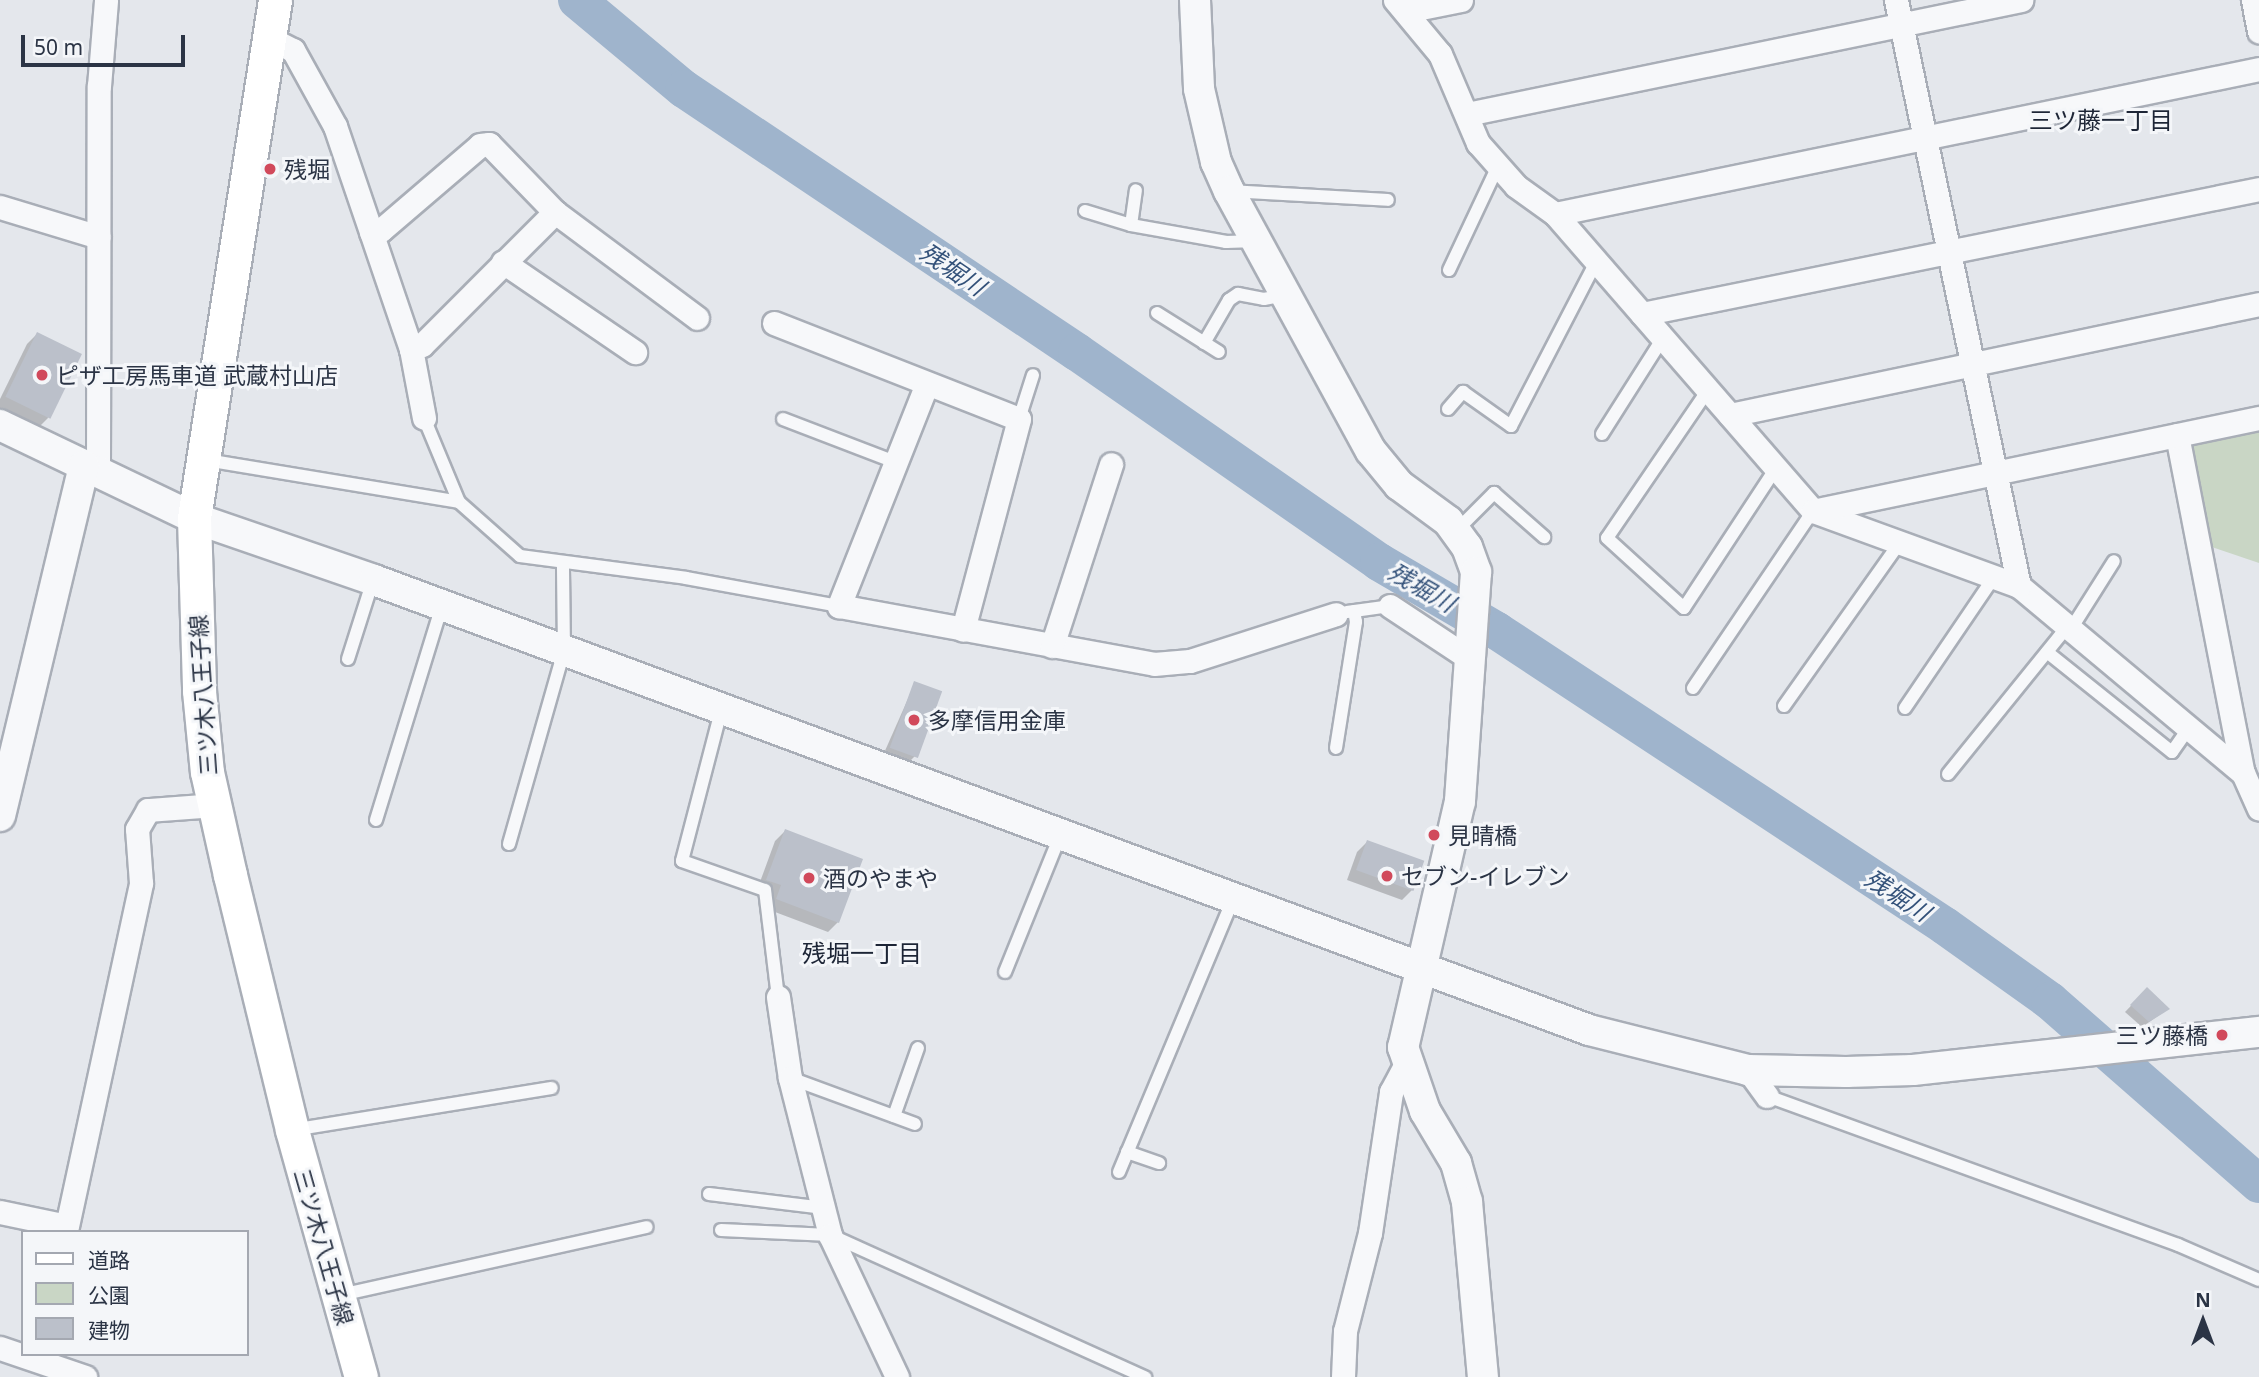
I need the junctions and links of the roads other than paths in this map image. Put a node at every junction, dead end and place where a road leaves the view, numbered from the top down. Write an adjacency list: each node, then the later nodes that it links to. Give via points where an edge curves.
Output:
1 (106, 0): 26 (street, via 99,86)
2 (275, 0): 11 (main road, 三ツ木八王子線)
3 (1195, 0): 18 (street, via 1199,89 1213,150)
4 (1461, 0): 8 (street)
5 (1896, 0): 9 (street)
6 (2021, 0): 9 (street)
7 (2253, 0): 10 (street)
8 (1400, 5): 13 (street, via 1440,54)
9 (1901, 25): 13 (street); 14 (street)
10 (2259, 31)
11 (269, 38): 25 (street, via 293,50 313,84 335,126); 56 (main road, 三ツ木八王子線)
12 (2259, 69): 14 (street)
13 (1468, 114): 15 (street, via 1478,143)
14 (1924, 138): 23 (street); 28 (street)
15 (1498, 166): 23 (street, via 1516,186); 31 (lane)
16 (2259, 189): 28 (street)
17 (1136, 190): 24 (lane)
18 (1229, 191): 19 (lane); 27 (street)
19 (1388, 200)
20 (0, 207): 26 (street)
21 (1084, 211): 24 (lane)
22 (555, 212): 25 (street, via 489,144 480,145 381,230); 29 (street); 36 (street)
23 (1555, 214): 30 (street)
24 (1131, 225): 27 (lane, via 1226,242)
25 (372, 232): 40 (street)
26 (99, 237): 60 (street)
27 (1257, 241): 32 (street)
28 (1948, 252): 35 (street); 43 (street)
29 (503, 262): 40 (street, via 422,345); 41 (street)
30 (1596, 262): 35 (street); 47 (lane, via 1511,426 1463,392)
31 (1448, 270)
32 (1286, 295): 39 (lane, via 1264,299 1238,294 1229,300); 65 (street, via 1371,451 1399,485)
33 (2259, 304): 43 (street)
34 (1157, 313): 39 (lane)
35 (1642, 314): 38 (street)
36 (697, 318)
37 (774, 323): 45 (street)
38 (1663, 338): 46 (street); 54 (lane)
39 (1205, 343): 42 (lane)
40 (411, 349): 49 (street)
41 (635, 352)
42 (1219, 352)
43 (1972, 363): 48 (street); 61 (street)
44 (1033, 374): 52 (lane)
45 (926, 386): 52 (street); 57 (street)
46 (1708, 390): 48 (street); 59 (lane, via 1607,538 1684,608)
47 (1448, 409)
48 (1730, 415): 59 (street)
49 (424, 418): 62 (lane)
50 (2259, 418): 55 (street)
51 (783, 419): 57 (lane)
52 (1019, 419): 78 (street)
53 (0, 425): 60 (street)
54 (1602, 434)
55 (2177, 435): 61 (street); 90 (street)
56 (202, 459): 62 (lane); 64 (main road, 三ツ木八王子線)
57 (895, 463): 74 (street)
58 (1111, 464): 79 (street)
59 (1776, 468): 63 (street)
60 (91, 469): 64 (street); 94 (street)
61 (1995, 473): 63 (street); 72 (street)
62 (459, 502): 69 (lane, via 520,556)
63 (1813, 511): 67 (street); 84 (lane)
64 (194, 518): 71 (street); 92 (main road, 三ツ木八王子線, via 199,691)
65 (1456, 531): 66 (lane, via 1494,493); 82 (street, via 1471,558 1477,582)
66 (1544, 537)
67 (1900, 542): 70 (street); 85 (lane)
68 (2114, 561): 77 (lane)
69 (563, 564): 74 (lane, via 686,578); 80 (lane)
70 (1994, 577): 72 (street); 86 (lane)
71 (373, 580): 73 (street); 83 (lane)
72 (2019, 586): 77 (street)
73 (442, 605): 80 (street); 95 (lane)
74 (839, 606): 78 (street)
75 (1390, 606): 76 (lane); 82 (street)
76 (1345, 612): 79 (street, via 1171,664); 89 (lane, via 1354,636)
77 (2069, 628): 81 (lane); 88 (street)
78 (963, 630): 79 (street)
79 (1052, 646)
80 (564, 651): 87 (street); 97 (lane)
81 (2047, 652): 88 (lane, via 2172,752); 91 (lane)
82 (1470, 656): 99 (street, via 1460,801)
83 (348, 659)
84 (1693, 688)
85 (1784, 705)
86 (1905, 708)
87 (721, 711): 96 (street); 101 (lane, via 681,861 765,890)
88 (2189, 728): 90 (street)
89 (1336, 748)
90 (2243, 773): 93 (street)
91 (1948, 774)
92 (214, 805): 111 (main road, 三ツ木八王子線); 117 (street, via 148,810 137,829 141,883 67,1226)
93 (2259, 809)
94 (0, 816)
95 (376, 820)
96 (1060, 836): 98 (street); 100 (lane)
97 (509, 844)
98 (1233, 900): 99 (street); 112 (lane)
99 (1418, 970): 104 (street, via 1403,1033); 105 (street, via 1589,1030)
100 (1005, 972)
101 (778, 997): 106 (street)
102 (2259, 1032): 105 (street, via 1913,1070)
103 (918, 1048): 109 (lane)
104 (1406, 1064): 130 (street, via 1391,1092 1370,1233 1345,1331); 131 (street, via 1425,1111 1456,1163 1468,1202)
105 (1748, 1069): 108 (street)
106 (790, 1078): 109 (lane); 116 (street)
107 (552, 1088): 111 (lane)
108 (1768, 1096): 121 (lane, via 2178,1245)
109 (894, 1116): 110 (lane)
110 (915, 1124)
111 (292, 1130): 122 (main road, 三ツ木八王子線)
112 (1128, 1152): 113 (lane); 114 (lane)
113 (1159, 1163)
114 (1119, 1172)
115 (709, 1194): 116 (lane)
116 (824, 1208): 120 (street)
117 (0, 1212)
118 (648, 1227): 122 (lane)
119 (721, 1230): 120 (lane)
120 (830, 1235): 128 (street); 129 (lane)
121 (2259, 1280)
122 (338, 1295): 127 (main road, 三ツ木八王子線)
123 (0, 1348): 124 (street)
124 (21, 1355)
125 (23, 1356): 126 (street)
126 (85, 1377)
127 (361, 1377)
128 (897, 1377)
129 (1145, 1377)
130 (1343, 1377)
131 (1483, 1377)

